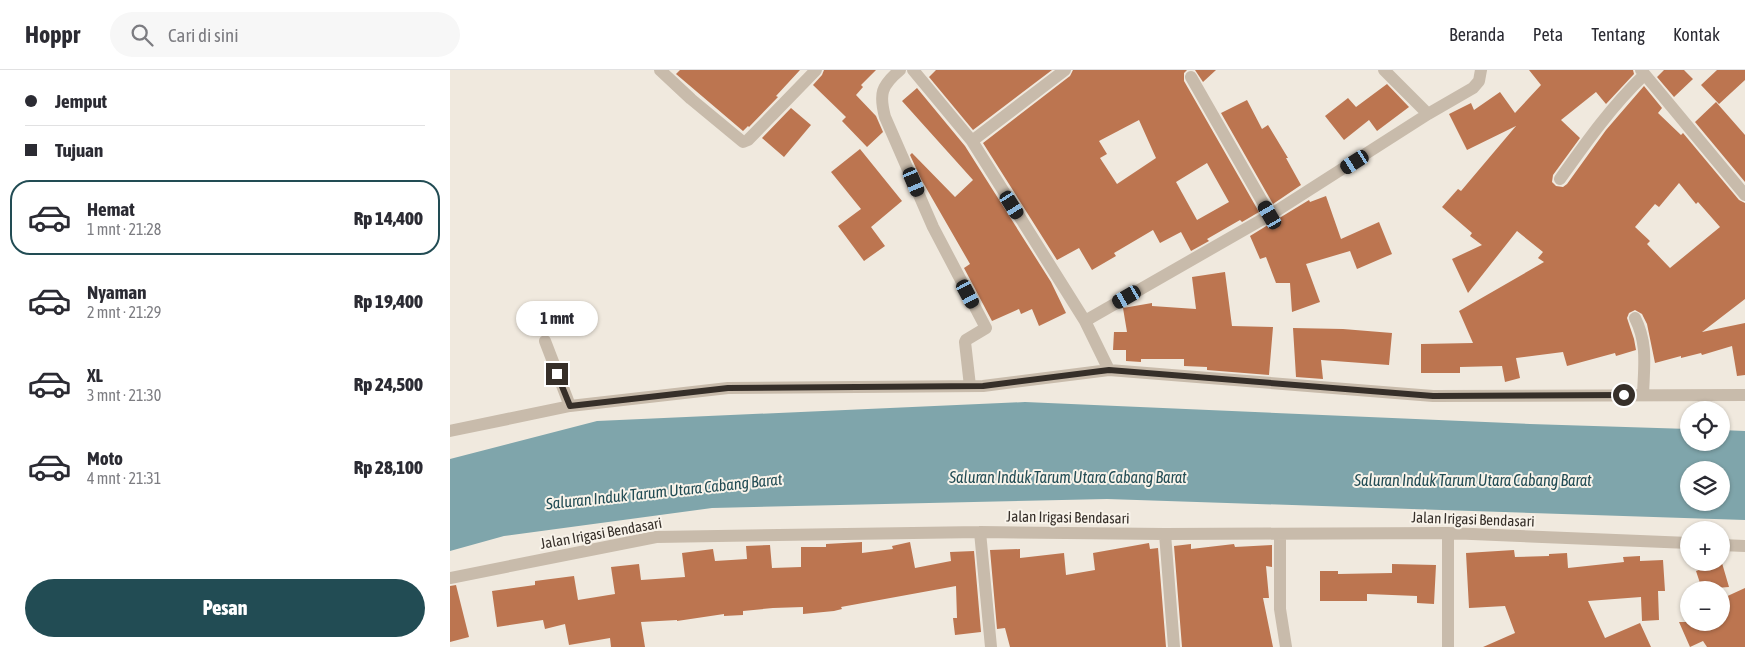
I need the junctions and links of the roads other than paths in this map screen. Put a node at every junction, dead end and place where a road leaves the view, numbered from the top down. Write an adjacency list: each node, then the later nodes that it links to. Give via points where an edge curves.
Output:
1 (816, 70): 8 (street, via 743,142 691,99)
2 (900, 70): 19 (street, via 884,88 881,100 885,117 933,227 986,328 965,342)
3 (913, 70): 11 (street)
4 (1065, 70): 11 (street)
5 (1384, 70): 10 (street)
6 (1481, 70): 10 (street, via 1479,82 1473,88)
7 (1643, 72): 12 (street, via 1607,113); 13 (street)
8 (669, 73)
9 (1191, 77): 14 (street)
10 (1428, 114): 14 (street)
11 (972, 141): 16 (street)
12 (1560, 179)
13 (1745, 194)
14 (1270, 215): 16 (street)
15 (1635, 318): 20 (street, via 1644,344)
16 (1085, 321): 18 (street)
17 (545, 341): 22 (street)
18 (1109, 370): 19 (street); 20 (street, via 1433,396)
19 (970, 386): 22 (street, via 728,388)
20 (1643, 395): 21 (street)
21 (1745, 395)
22 (570, 406): 23 (street)
23 (450, 431)
24 (980, 532): 26 (street, Jalan Irigasi Bendasari); 31 (street, Jalan Irigasi Bendasari, via 656,537); 32 (street)
25 (1448, 533): 27 (street, Jalan Irigasi Bendasari); 28 (street, Jalan Irigasi Bendasari); 35 (street)
26 (1165, 534): 27 (street, Jalan Irigasi Bendasari); 33 (street)
27 (1280, 534): 34 (street, via 1280,610)
28 (1680, 543)
29 (1730, 545): 30 (street)
30 (1745, 546)
31 (450, 578)
32 (991, 647)
33 (1174, 647)
34 (1286, 647)
35 (1448, 647)

